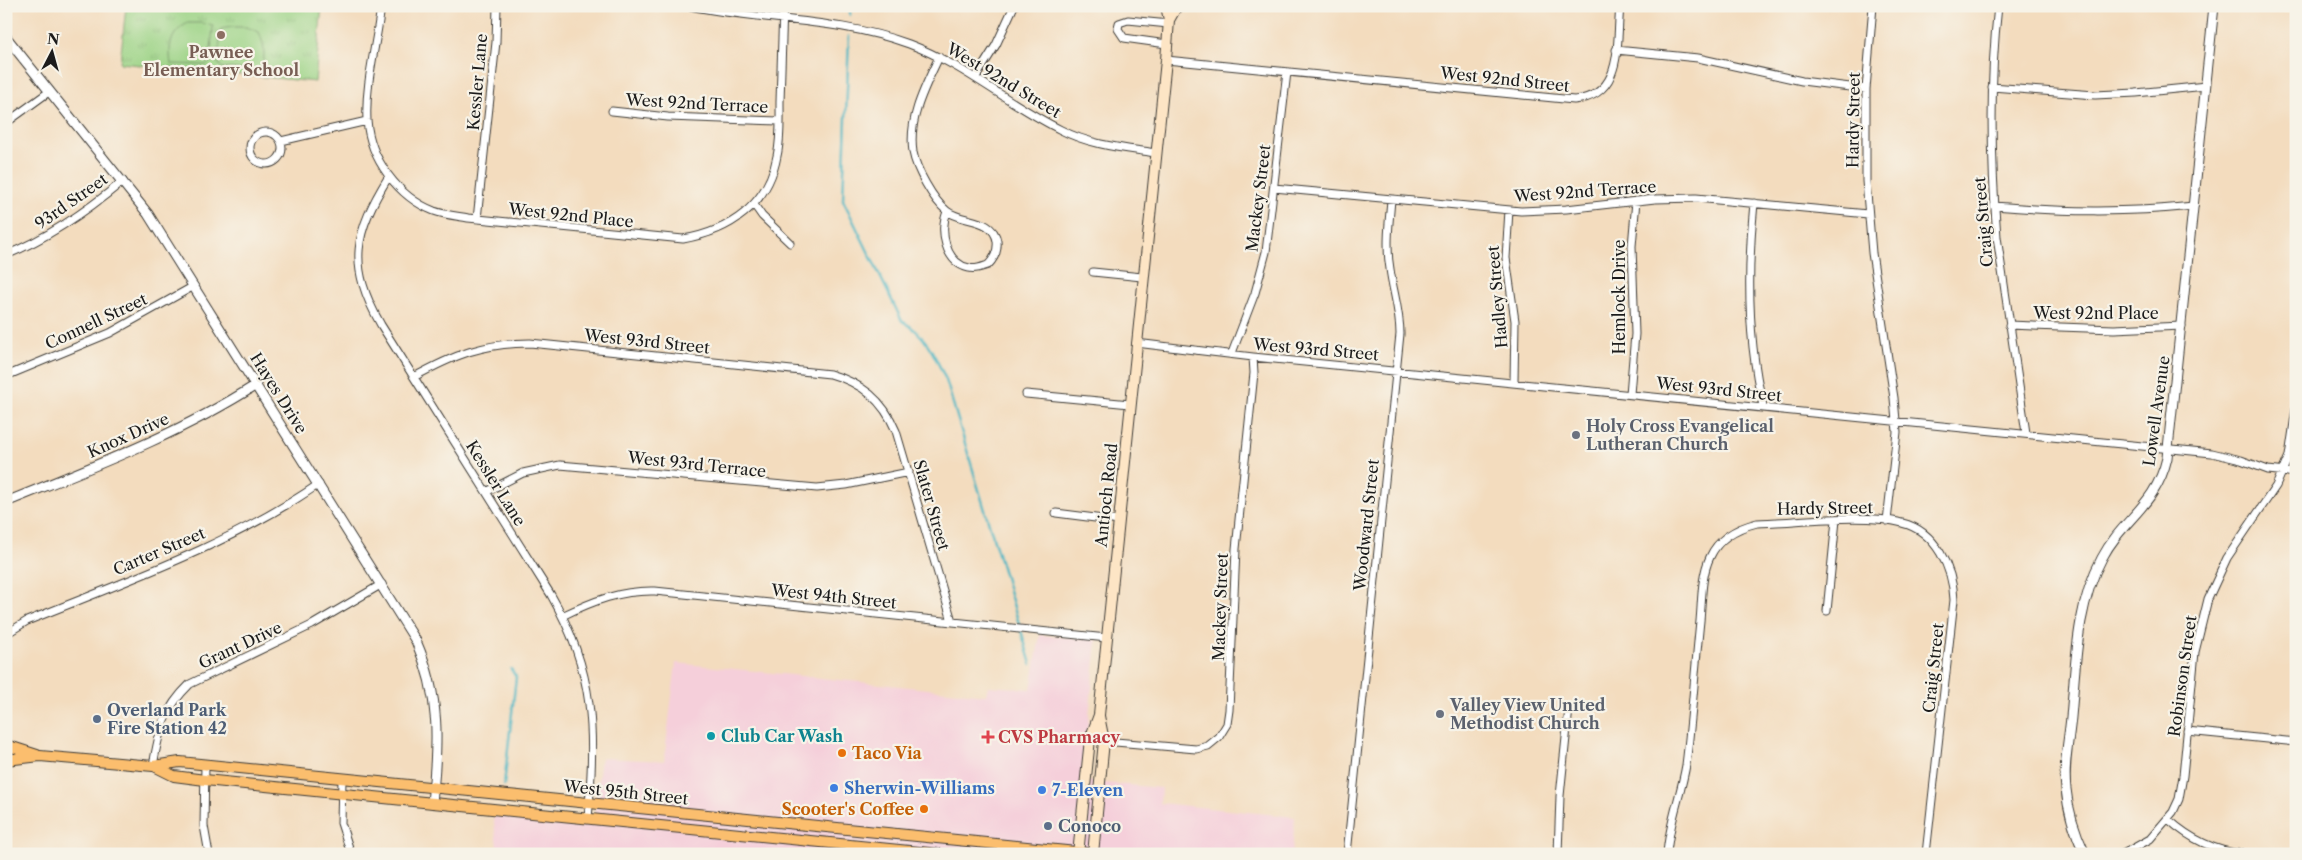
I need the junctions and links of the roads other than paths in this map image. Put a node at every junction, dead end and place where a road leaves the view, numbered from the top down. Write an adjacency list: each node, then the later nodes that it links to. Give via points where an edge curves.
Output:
1 (381, 6): 26 (street)
2 (497, 6): 43 (street, Kessler Lane)
3 (690, 6): 12 (street, West 92nd Street)
4 (783, 6): 12 (street)
5 (1014, 6): 20 (street, via 996,45)
6 (1166, 6): 13 (main road, Antioch Road)
7 (1177, 6): 13 (main road, Antioch Road)
8 (1620, 6): 16 (street)
9 (1873, 6): 23 (street, Hardy Street)
10 (1998, 6): 22 (street, Craig Street)
11 (2214, 6): 21 (street, Lowell Avenue)
12 (783, 19): 17 (street, West 92nd Street, via 821,22 869,32); 27 (street)
13 (1169, 22): 15 (main road, Antioch Road); 15 (street, via 1128,20 1120,23 1118,28 1124,38)
14 (6, 37): 24 (street, Hayes Drive)
15 (1167, 44): 18 (main road, Antioch Road)
16 (1616, 50): 19 (street, West 92nd Street, via 1614,68 1606,87 1595,96 1574,100); 23 (street, via 1698,58 1802,81)
17 (939, 57): 20 (street, West 92nd Street); 41 (street, via 919,102 912,138 917,166)
18 (1166, 60): 19 (street, West 92nd Street); 30 (main road, Antioch Road)
19 (1287, 72): 33 (street, Mackey Street)
20 (976, 77): 30 (street, West 92nd Street, via 1061,130 1110,146)
21 (2206, 86): 22 (street, via 2095,95); 39 (street, Lowell Avenue)
22 (1992, 87): 38 (street, Craig Street)
23 (1866, 89): 42 (street, Hardy Street)
24 (50, 91): 28 (street); 32 (street, Hayes Drive)
25 (612, 111): 27 (street, West 92nd Terrace, via 668,117)
26 (367, 121): 29 (street); 31 (street, West 92nd Place, via 376,156)
27 (780, 121): 37 (street, via 776,163)
28 (6, 123)
29 (281, 141): 29 (street, via 274,134 258,134 251,142 250,152 256,161 272,163 282,152)
30 (1156, 153): 47 (main road, Antioch Road)
31 (389, 176): 43 (street, West 92nd Place, via 408,196 426,207 443,214); 56 (street, Kessler Lane, via 365,219 360,239 359,272 368,304)
32 (123, 181): 45 (street, 93rd Street, via 70,222); 48 (street, Hayes Drive)
33 (1274, 188): 34 (street, West 92nd Terrace); 52 (street, Mackey Street, via 1261,273)
34 (1391, 200): 40 (street, West 92nd Terrace); 54 (street, Woodward Street, via 1387,248 1400,321)
35 (1636, 201): 36 (street, West 92nd Terrace, via 1696,198); 40 (street, West 92nd Terrace, via 1566,209); 60 (street, Hemlock Drive, via 1632,246 1635,334)
36 (1754, 203): 42 (street, West 92nd Terrace); 63 (street, via 1748,286 1752,344)
37 (755, 206): 43 (street, West 92nd Place, via 717,231 683,239); 44 (street)
38 (1994, 206): 39 (street, via 2112,212); 49 (street, Craig Street)
39 (2194, 206): 50 (street, Lowell Avenue)
40 (1509, 210): 57 (street, Hadley Street, via 1506,258 1516,336)
41 (947, 212): 41 (street, via 993,230 998,246 988,265 970,269 958,264 949,254 943,220)
42 (1868, 214): 65 (street, Hardy Street)
43 (477, 219)
44 (790, 243)
45 (6, 255)
46 (1093, 272): 47 (street)
47 (1142, 277): 51 (main road, Antioch Road)
48 (194, 286): 55 (street, Connell Street, via 110,332); 58 (street, Hayes Drive)
49 (2009, 325): 50 (street, West 92nd Place, via 2105,329); 66 (street, Craig Street)
50 (2182, 326): 67 (street, Lowell Avenue)
51 (1136, 343): 52 (street, West 93rd Street); 62 (main road, Antioch Road)
52 (1232, 354): 53 (street, West 93rd Street)
53 (1253, 357): 54 (street, West 93rd Street); 87 (street, Mackey Street, via 1236,549 1234,640 1227,724 1208,746 1196,749)
54 (1396, 370): 57 (street, West 93rd Street); 107 (street, Woodward Street)
55 (6, 376)
56 (414, 377): 61 (street, West 93rd Street, via 480,347 530,343 830,374 852,381); 72 (street, Kessler Lane)
57 (1514, 382): 60 (street, West 93rd Street)
58 (256, 385): 71 (street, Hayes Drive); 73 (street, Knox Drive, via 161,438)
59 (1026, 394): 62 (street)
60 (1630, 394): 63 (street, West 93rd Street)
61 (878, 400): 68 (street, Slater Street, via 896,431)
62 (1130, 404): 76 (main road, Antioch Road)
63 (1763, 406): 65 (street, West 93rd Street)
64 (2296, 409): 69 (street, Robinson Street, via 2291,448)
65 (1896, 421): 66 (street, West 93rd Street); 77 (street, Hardy Street)
66 (2026, 433): 67 (street, West 93rd Street)
67 (2168, 448): 69 (street, West 93rd Street, via 2228,456); 111 (street, Lowell Avenue, via 2164,473 2155,491 2111,543 2093,574 2086,594 2080,624 2065,786 2073,827)
68 (909, 472): 72 (street, West 93rd Terrace, via 817,488 560,465 523,473); 81 (street, Slater Street)
69 (2283, 472): 70 (street, West 93rd Street); 86 (street, Robinson Street, via 2271,496 2227,558 2208,599 2195,652)
70 (2296, 473)
71 (319, 484): 78 (street, Hayes Drive); 82 (street, Carter Street, via 218,542 27,621)
72 (486, 492): 80 (street, Kessler Lane)
73 (6, 502)
74 (1056, 513): 76 (street)
75 (1836, 520): 77 (street, Hardy Street); 79 (street); 109 (street, Hardy Street, via 1746,526 1728,534 1710,556 1702,595 1686,764)
76 (1119, 521): 83 (main road, Antioch Road)
77 (1887, 521): 110 (street, Craig Street, via 1909,525 1933,543 1948,568 1954,592)
78 (382, 584): 93 (street, Grant Drive, via 312,626 190,684 166,714 159,730); 96 (street, Hayes Drive, via 416,641 432,684 438,728)
79 (1828, 611)
80 (562, 616): 81 (street, West 94th Street, via 598,599 640,591); 99 (street, Kessler Lane, via 573,640 589,696 593,747)
81 (952, 622): 83 (street, West 94th Street)
82 (6, 634)
83 (1107, 638): 85 (main road, Antioch Road)
84 (1569, 708): 108 (street)
85 (1099, 715): 87 (main road, Antioch Road); 102 (main road, Antioch Road, via 1090,739)
86 (2187, 731): 88 (street); 101 (street, Robinson Street, via 2181,790)
87 (1104, 741): 106 (main road, Antioch Road)
88 (2296, 742)
89 (6, 745): 90 (main road, West 95th Street)
90 (40, 756): 91 (main road, West 95th Street); 93 (main road, West 95th Street)
91 (6, 760)
92 (205, 765): 93 (main road, West 95th Street, via 180,762); 94 (street); 95 (main road, West 95th Street)
93 (153, 766): 94 (main road, West 95th Street, via 174,776)
94 (205, 780): 97 (main road, West 95th Street); 103 (street, via 204,826)
95 (342, 780): 96 (main road, West 95th Street); 97 (street)
96 (434, 788): 98 (street, Hayes Drive); 99 (main road, West 95th Street)
97 (341, 795): 98 (main road, West 95th Street); 104 (street, via 343,831)
98 (432, 803): 100 (main road, West 95th Street)
99 (589, 804): 100 (street, Kessler Lane); 102 (main road, West 95th Street)
100 (588, 819): 105 (main road, West 95th Street)
101 (2168, 819): 112 (street, Robinson Street, via 2150,839); 113 (street, via 2197,841)
102 (1078, 853): 106 (main road, West 95th Street)
103 (209, 854)
104 (351, 854)
105 (939, 854)
106 (1094, 854)
107 (1347, 854)
108 (1558, 854)
109 (1667, 854)
110 (1926, 854)
111 (2085, 854)
112 (2123, 854)
113 (2243, 854)

